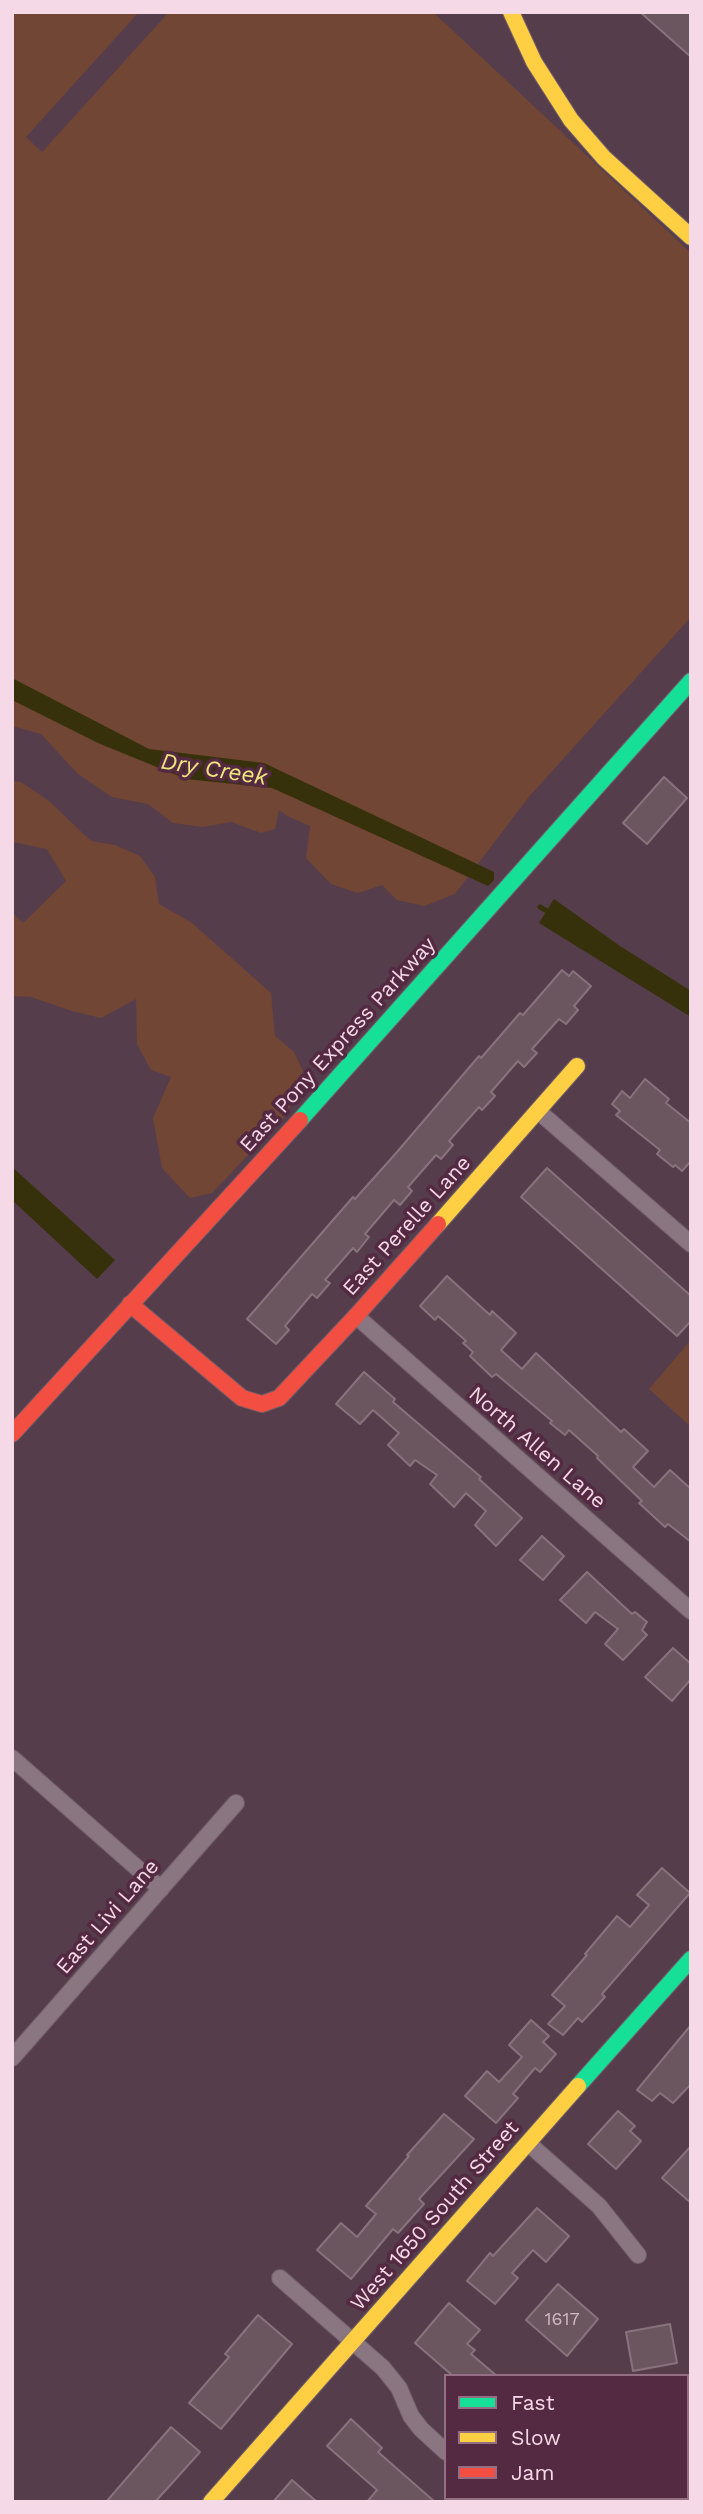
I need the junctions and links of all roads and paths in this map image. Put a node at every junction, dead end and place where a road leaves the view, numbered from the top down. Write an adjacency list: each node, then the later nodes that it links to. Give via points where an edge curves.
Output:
1 (511, 12): 2 (street, via 545,81 571,120 604,158)
2 (691, 237)
3 (691, 681): 7 (street, East Pony Express Parkway, via 375,1038)
4 (577, 1066): 5 (street, East Perelle Lane)
5 (537, 1111): 6 (street); 8 (street, East Perelle Lane)
6 (691, 1244)
7 (131, 1304): 8 (street, East Perelle Lane, via 242,1398 262,1404 284,1395); 9 (street, East Pony Express Parkway)
8 (356, 1316): 10 (street, North Allen Lane)
9 (12, 1434)
10 (691, 1611)
11 (12, 1758): 13 (street)
12 (236, 1803): 13 (street, East Livi Lane)
13 (161, 1889): 15 (street, East Livi Lane)
14 (691, 1959): 16 (street, West 1650 South Street)
15 (12, 2058)
16 (528, 2143): 17 (street, via 599,2206); 19 (street, West 1650 South Street)
17 (638, 2255)
18 (280, 2278): 19 (street)
19 (353, 2342): 20 (street, via 383,2368 399,2388 411,2416); 21 (street, West 1650 South Street)
20 (444, 2450)
21 (211, 2502)

